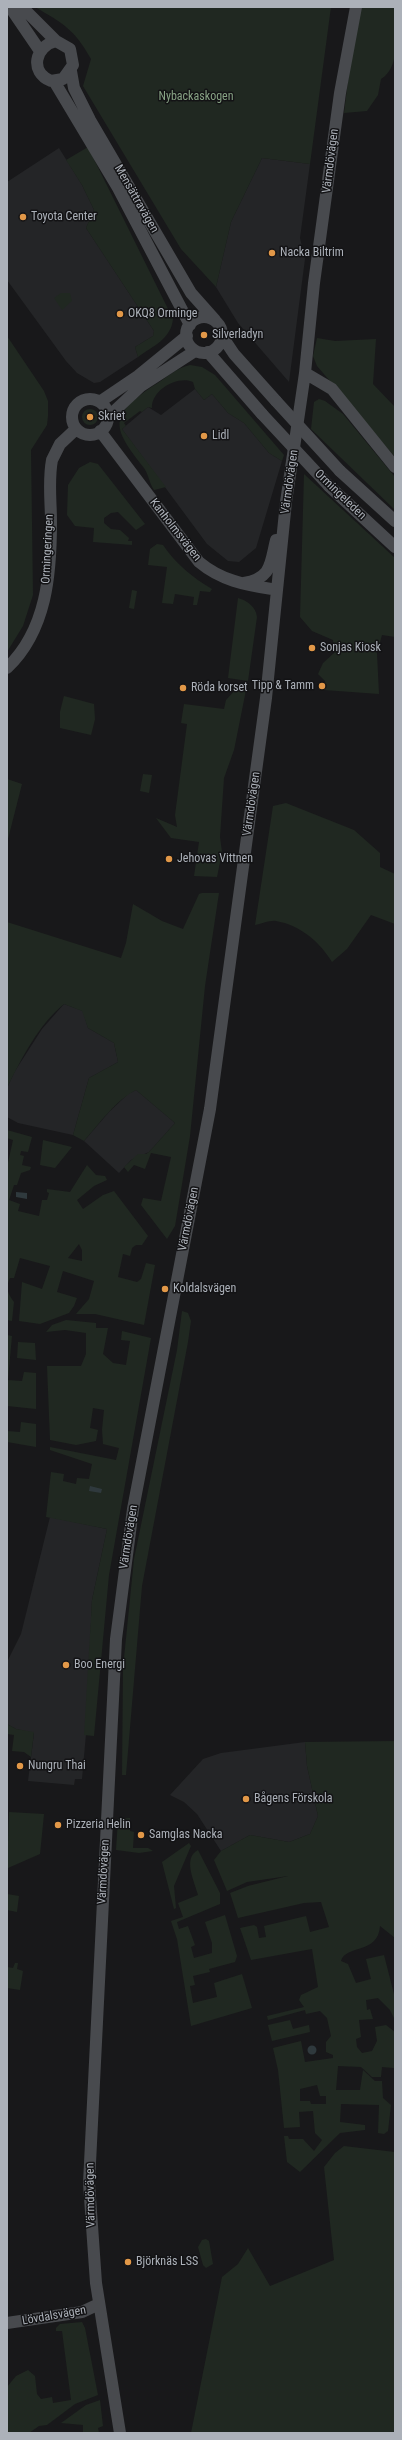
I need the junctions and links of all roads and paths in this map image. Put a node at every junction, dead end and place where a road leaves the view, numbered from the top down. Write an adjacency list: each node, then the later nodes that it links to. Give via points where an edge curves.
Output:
1 (10, 7): 5 (main road)
2 (22, 7): 4 (main road)
3 (356, 7): 13 (main road, Värmdövägen, via 336,122 313,287)
4 (56, 41): 5 (main road, via 46,44); 6 (main road, via 70,49 74,59)
5 (40, 50): 7 (main road, via 37,62 39,72)
6 (71, 71): 7 (main road, via 63,79); 8 (main road, Mensättravägen, via 74,88 90,120 191,293)
7 (54, 82): 9 (main road, Mensättravägen, via 118,188)
8 (215, 320): 9 (main road, via 201,316); 10 (main road, via 221,327)
9 (189, 330): 11 (main road, via 189,344); 16 (main road, via 138,376)
10 (222, 336): 12 (main road, via 218,346); 22 (main road, Ormingeleden, bridge, via 234,354 340,471)
11 (195, 351): 12 (main road); 17 (main road, via 141,386)
12 (208, 352): 23 (main road, Ormingeleden, bridge, via 329,486)
13 (306, 372): 14 (main road); 15 (main road, Värmdövägen)
14 (332, 389): 15 (main road, via 315,388); 20 (main road)
15 (302, 395): 21 (main road, Värmdövägen)
16 (101, 401): 17 (main road, via 108,410); 18 (main road, via 89,399 76,406 72,418)
17 (108, 417): 19 (main road, via 107,423)
18 (76, 429): 19 (main road, via 87,436); 26 (main road, Ormingeringen, via 60,444 52,460 49,576 42,608 26,645)
19 (100, 431): 24 (main road, Kanholmsvägen, via 192,554 214,574)
20 (395, 467)
21 (286, 502): 24 (main road, via 269,569 254,581); 25 (main road, Värmdövägen)
22 (395, 521)
23 (395, 547)
24 (240, 584): 25 (main road, Kanholmsvägen)
25 (277, 590): 27 (main road, Värmdövägen, via 265,710 210,1109 133,1509 122,1586 113,1678 90,2147 91,2226)
26 (7, 668)
27 (99, 2304): 28 (main road, Lövdalsvägen, via 82,2312); 29 (main road, Värmdövägen)
28 (7, 2323)
29 (120, 2433)

